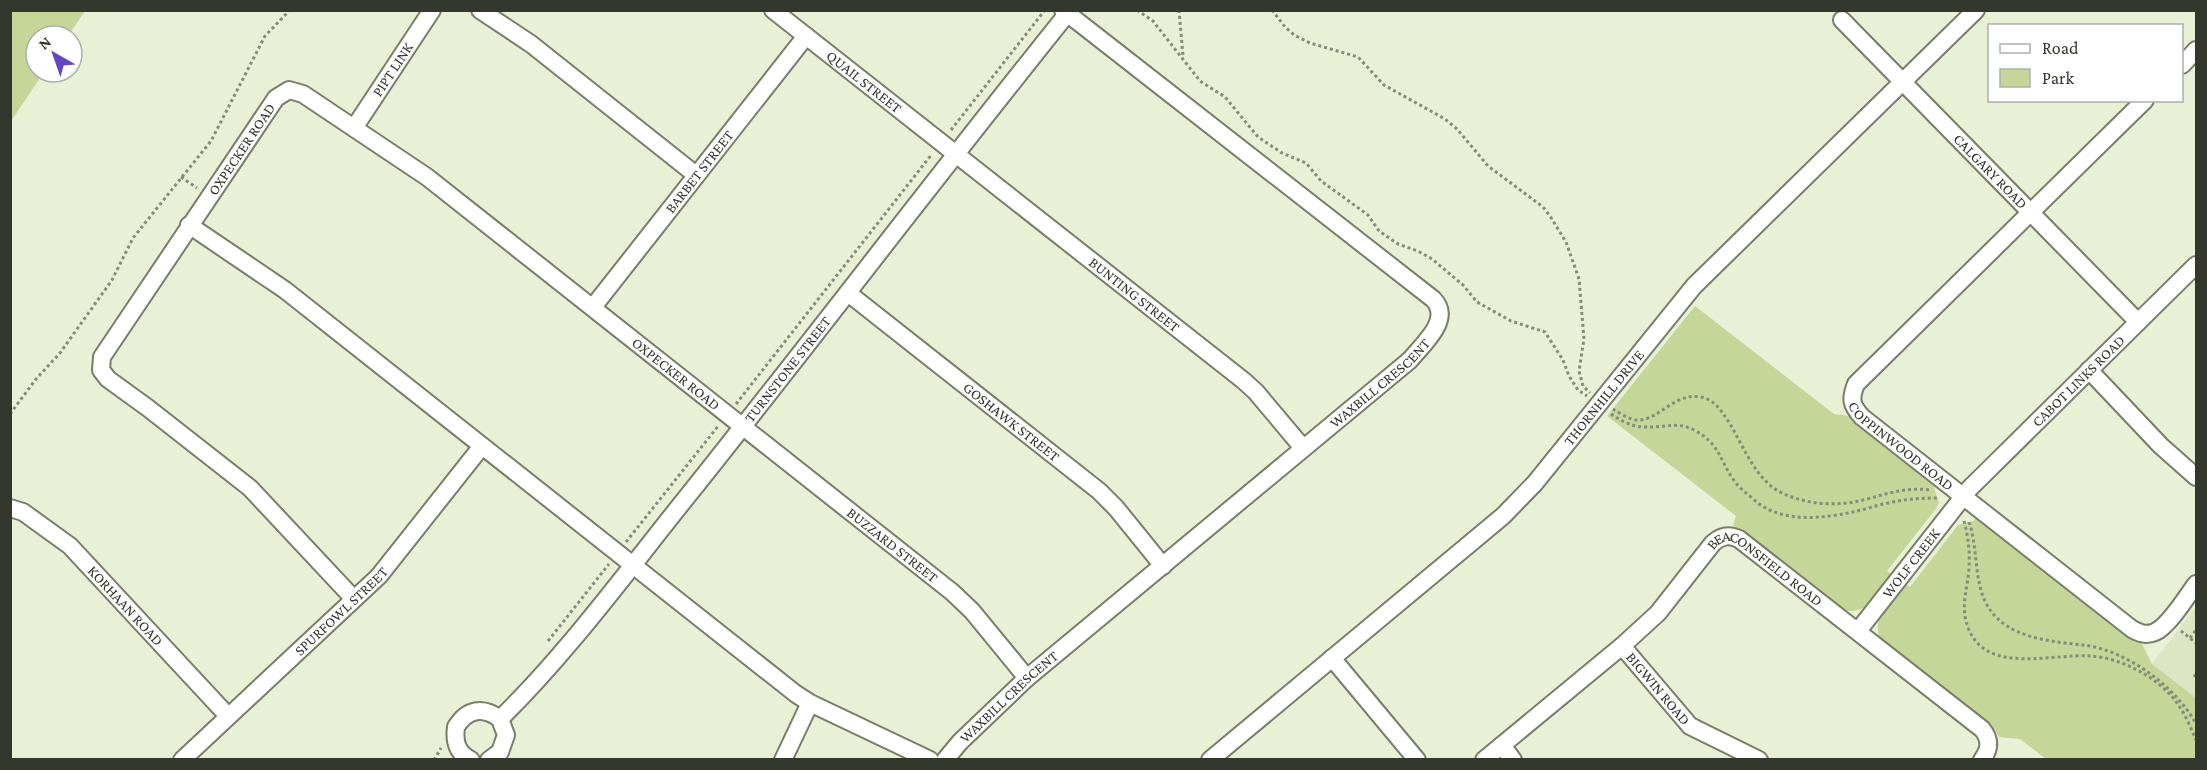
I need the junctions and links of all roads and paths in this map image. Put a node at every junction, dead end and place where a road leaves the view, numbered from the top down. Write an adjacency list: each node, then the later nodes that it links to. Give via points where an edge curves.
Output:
1 (291, 10): 22 (path, via 265,36 212,141)
2 (432, 10): 18 (street, PIPT LINK)
3 (480, 10): 21 (street, via 531,44)
4 (773, 10): 12 (street, QUAIL STREET)
5 (1045, 10): 19 (path)
6 (1137, 10): 14 (path, via 1153,21)
7 (1179, 10): 14 (path)
8 (1272, 10): 31 (path, via 1294,35 1358,57 1384,85 1445,118 1488,166 1543,207 1566,242 1579,279 1584,339 1579,371 1583,386)
9 (1976, 10): 16 (street, THORNHILL DRIVE)
10 (1065, 12): 20 (street, TURNSTONE STREET); 36 (street, WAXBILL CRESCENT, via 1437,304 1439,322 1410,360)
11 (1842, 20): 16 (street, CALGARY ROAD)
12 (806, 36): 19 (street, QUAIL STREET); 21 (street, BARBET STREET)
13 (2196, 50): 15 (street)
14 (1183, 57): 31 (path, via 1200,81 1225,97 1258,137 1281,153 1306,163 1321,181 1368,215 1379,231 1432,259 1490,310 1545,332 1578,390)
15 (2183, 63)
16 (1904, 81): 24 (street, CALGARY ROAD); 31 (street, THORNHILL DRIVE, via 1694,286)
17 (2143, 102): 24 (street, COPPINWOOD ROAD)
18 (354, 128): 23 (street, OXPECKER ROAD, via 298,92 284,91); 28 (street, OXPECKER ROAD, via 427,177)
19 (940, 143): 20 (street, QUAIL STREET); 33 (path)
20 (954, 154): 27 (street, TURNSTONE STREET); 36 (street, BUNTING STREET, via 1244,381)
21 (696, 174): 28 (street, BARBET STREET)
22 (181, 177): 23 (path); 32 (path, via 133,238 112,280 60,353)
23 (208, 196): 25 (street, OXPECKER ROAD)
24 (2031, 212): 29 (street, CALGARY ROAD); 38 (street, COPPINWOOD ROAD, via 1856,384 1851,395 1851,404 1862,417)
25 (189, 225): 35 (street, via 285,290); 44 (street, OXPECKER ROAD, via 102,357 101,370 108,380 250,488)
26 (2196, 265): 29 (street, CABOT LINKS ROAD)
27 (848, 293): 34 (street, TURNSTONE STREET); 42 (street, GOSHAWK STREET, via 1099,491)
28 (592, 307): 33 (street, OXPECKER ROAD)
29 (2138, 321): 30 (street, CABOT LINKS ROAD)
30 (2089, 370): 37 (street); 38 (street, CABOT LINKS ROAD)
31 (1599, 403): 38 (path, via 1627,424 1671,424 1706,436 1717,447 1733,480 1754,500 1782,514 1802,518 1839,514 1912,498); 38 (path, via 1639,420 1688,396 1703,397 1727,418 1739,444 1765,480 1781,492 1805,500 1844,504 1905,489 1939,492); 50 (street, THORNHILL DRIVE, via 1535,483 1503,516)
32 (10, 414)
33 (728, 414): 34 (street, OXPECKER ROAD); 40 (path)
34 (743, 427): 41 (street, TURNSTONE STREET); 51 (street, BUZZARD STREET, via 959,598)
35 (482, 446): 40 (street); 44 (street, SPURFOWL STREET, via 379,576)
36 (1303, 448): 42 (street, WAXBILL CRESCENT)
37 (2196, 477)
38 (1953, 502): 43 (street, COPPINWOOD ROAD, via 2141,634 2163,627); 46 (street, WOLF CREEK); 55 (path, via 1967,516 1977,574 1985,601 1997,619 2030,637 2084,645 2127,660 2178,697); 56 (path, via 1963,517 1968,539 1969,568 1963,608 1969,630 1984,649 2000,657 2091,656 2123,664 2163,688 2177,704)
39 (10, 508): 53 (street, KORHAAN ROAD, via 23,512 70,546)
40 (617, 553): 41 (street); 48 (path)
41 (632, 565): 52 (street); 54 (street, TURNSTONE STREET, via 536,683)
42 (1163, 566): 51 (street, WAXBILL CRESCENT)
43 (2196, 584)
44 (354, 599): 53 (street, SPURFOWL STREET)
45 (2196, 630): 47 (path)
46 (1858, 631): 49 (street, BEACONSFIELD ROAD, via 1739,539 1724,536 1713,543 1658,613); 71 (street, BEACONSFIELD ROAD, via 1982,729 1989,741)
47 (2190, 638)
48 (544, 646)
49 (1622, 646): 58 (street, BEACONSFIELD ROAD); 70 (street, BIGWIN ROAD, via 1690,726)
50 (1332, 658): 66 (street, THORNHILL DRIVE); 67 (street)
51 (1027, 678): 65 (street, WAXBILL CRESCENT)
52 (810, 703): 63 (street); 64 (street)
53 (228, 716): 61 (street, SPURFOWL STREET)
54 (500, 719): 59 (street, via 484,711 467,714 456,727 456,745); 60 (street, via 506,735)
55 (2196, 724)
56 (2196, 740)
57 (444, 742): 62 (path)
58 (1502, 745): 68 (street, BEACONSFIELD ROAD); 69 (street)
59 (462, 757)
60 (499, 757)
61 (182, 759)
62 (435, 759)
63 (783, 759)
64 (930, 759)
65 (945, 759)
66 (1210, 759)
67 (1417, 759)
68 (1484, 759)
69 (1513, 759)
70 (1759, 759)
71 (1982, 759)

